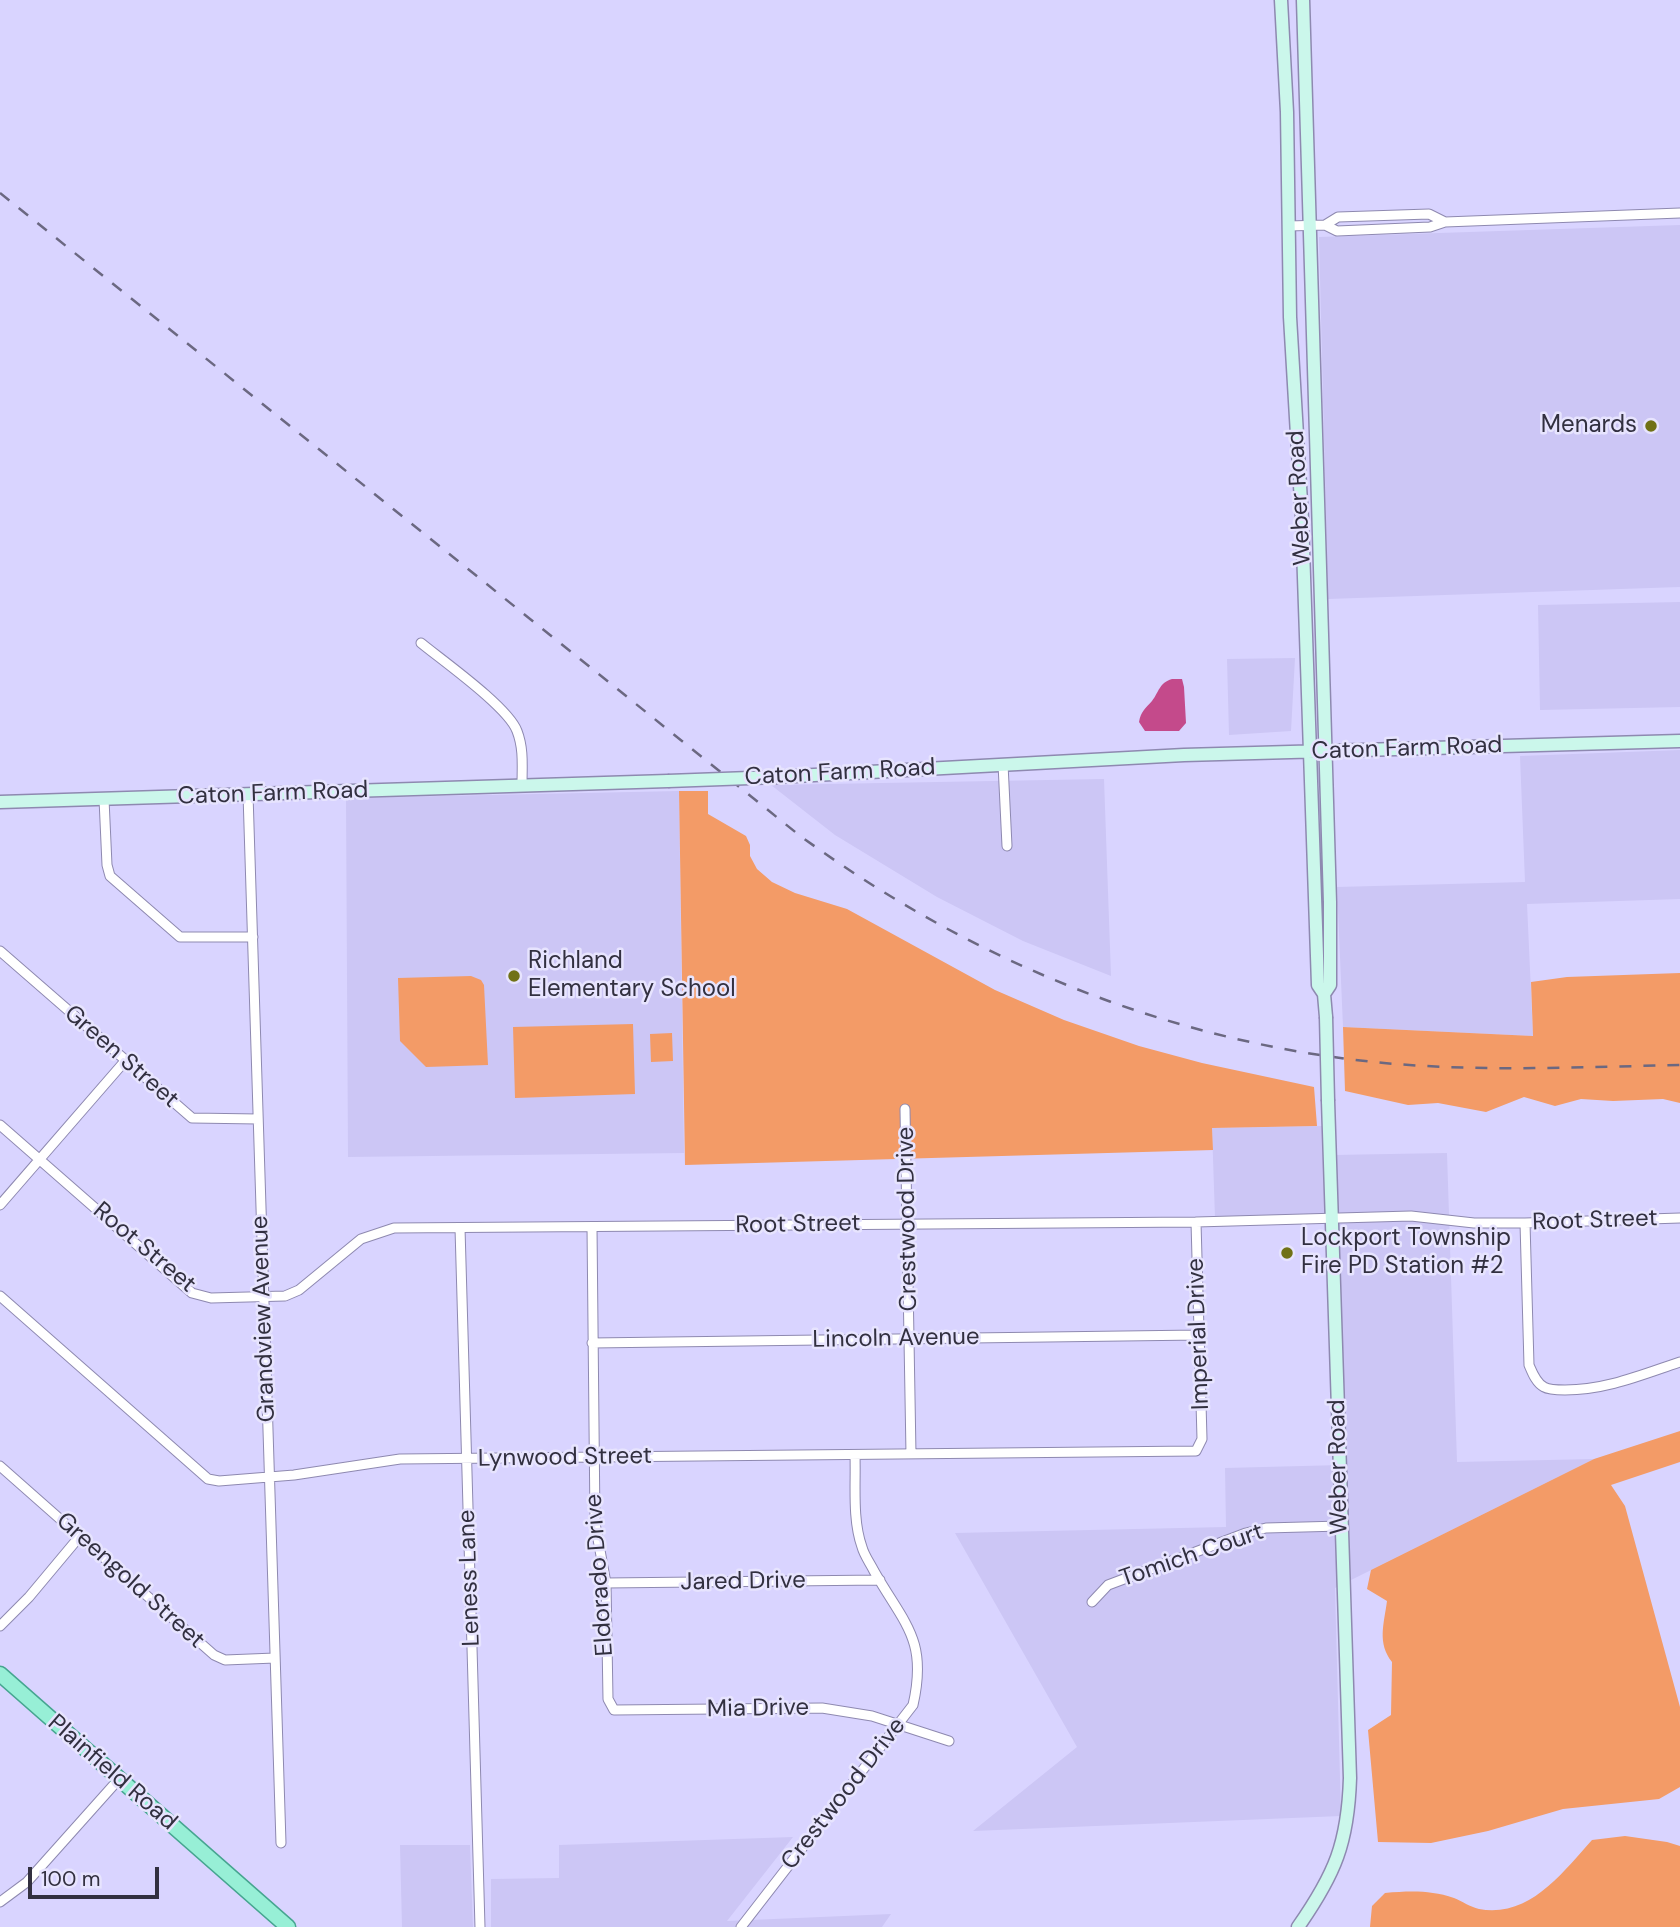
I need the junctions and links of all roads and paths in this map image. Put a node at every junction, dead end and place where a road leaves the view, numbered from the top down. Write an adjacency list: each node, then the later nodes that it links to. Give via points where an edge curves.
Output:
1 (1281, 0): 5 (main road, Weber Road)
2 (1303, 0): 4 (main road, Weber Road)
3 (1680, 213): 4 (street, via 1445,222 1429,214 1338,218 1325,225)
4 (1310, 225): 5 (street); 9 (main road, Weber Road)
5 (1289, 226): 8 (main road, Weber Road)
6 (421, 643): 11 (street, via 504,712 516,728 522,748)
7 (1680, 741): 9 (main road, Caton Farm Road)
8 (1310, 751): 9 (main road, Caton Farm Road); 10 (main road, Caton Farm Road); 18 (main road, Weber Road, via 1318,985)
9 (1326, 751): 18 (main road, Weber Road, via 1330,985)
10 (1003, 764): 11 (main road, Caton Farm Road, bridge); 15 (street)
11 (522, 785): 12 (main road, Caton Farm Road)
12 (248, 794): 13 (main road, Caton Farm Road); 16 (street, Grandview Avenue)
13 (104, 799): 14 (main road, Caton Farm Road); 16 (street, via 110,876 180,937)
14 (0, 802)
15 (1007, 846)
16 (253, 937): 21 (street, Grandview Avenue)
17 (0, 951): 19 (street, Green Street)
18 (1324, 994): 25 (main road, Weber Road, bridge)
19 (125, 1061): 21 (street, Green Street, via 192,1118); 23 (street)
20 (905, 1109): 28 (street, Crestwood Drive)
21 (258, 1119): 33 (street, Grandview Avenue)
22 (0, 1125): 23 (street, Root Street)
23 (40, 1159): 24 (street); 33 (street, Root Street, via 192,1293 211,1298)
24 (0, 1205)
25 (1333, 1218): 27 (street, Root Street); 29 (street, Root Street, via 1411,1216); 45 (main road, Weber Road)
26 (1680, 1218): 29 (street, Root Street)
27 (1196, 1222): 28 (street, Root Street); 34 (street, Imperial Drive)
28 (908, 1223): 30 (street, Root Street); 35 (street, Crestwood Drive)
29 (1525, 1223): 37 (street, via 1529,1365 1537,1381 1557,1390 1588,1390)
30 (592, 1227): 31 (street, Root Street); 36 (street, Eldorado Drive)
31 (460, 1228): 33 (street, Root Street, via 394,1228 377,1233 360,1239 299,1290); 42 (street, Leness Lane)
32 (0, 1296): 44 (street, Lynwood Street, via 208,1479)
33 (264, 1297): 44 (street, Grandview Avenue)
34 (1199, 1335): 35 (street, Lincoln Avenue); 38 (street, Imperial Drive)
35 (910, 1339): 36 (street, Lincoln Avenue); 39 (street, Crestwood Drive)
36 (592, 1343): 41 (street, Eldorado Drive)
37 (1680, 1362)
38 (1199, 1446): 39 (street, Lynwood Street, via 1196,1451)
39 (911, 1454): 40 (street, Lynwood Street)
40 (855, 1455): 41 (street, Lynwood Street); 47 (street, Crestwood Drive, via 858,1530 862,1548)
41 (593, 1458): 42 (street, Lynwood Street); 48 (street, Eldorado Drive, via 595,1523)
42 (467, 1459): 44 (street, Lynwood Street, via 400,1459); 60 (street, Leness Lane)
43 (0, 1466): 46 (street, Greengold Street)
44 (269, 1476): 51 (street, Grandview Avenue)
45 (1341, 1526): 49 (street, Tomich Court, via 1266,1528 1246,1533 1108,1585); 62 (main road, Weber Road, via 1349,1814 1342,1849 1321,1894)
46 (80, 1536): 50 (street); 51 (street, Greengold Street, via 214,1655 225,1660)
47 (880, 1580): 48 (street, Jared Drive); 54 (street, Crestwood Drive, via 914,1637 918,1658 913,1705)
48 (606, 1583): 53 (street, Eldorado Drive, via 608,1699)
49 (1092, 1602)
50 (0, 1626)
51 (275, 1658): 57 (street, Grandview Avenue)
52 (0, 1674): 56 (main road, Plainfield Road)
53 (614, 1710): 54 (street, Mia Drive, via 822,1708)
54 (899, 1726): 55 (street, Mia Drive); 61 (street, Crestwood Drive)
55 (949, 1741)
56 (119, 1780): 58 (street, via 27,1882); 59 (main road, Plainfield Road)
57 (281, 1843)
58 (0, 1902)
59 (288, 1927)
60 (481, 1927)
61 (741, 1927)
62 (1298, 1927)

